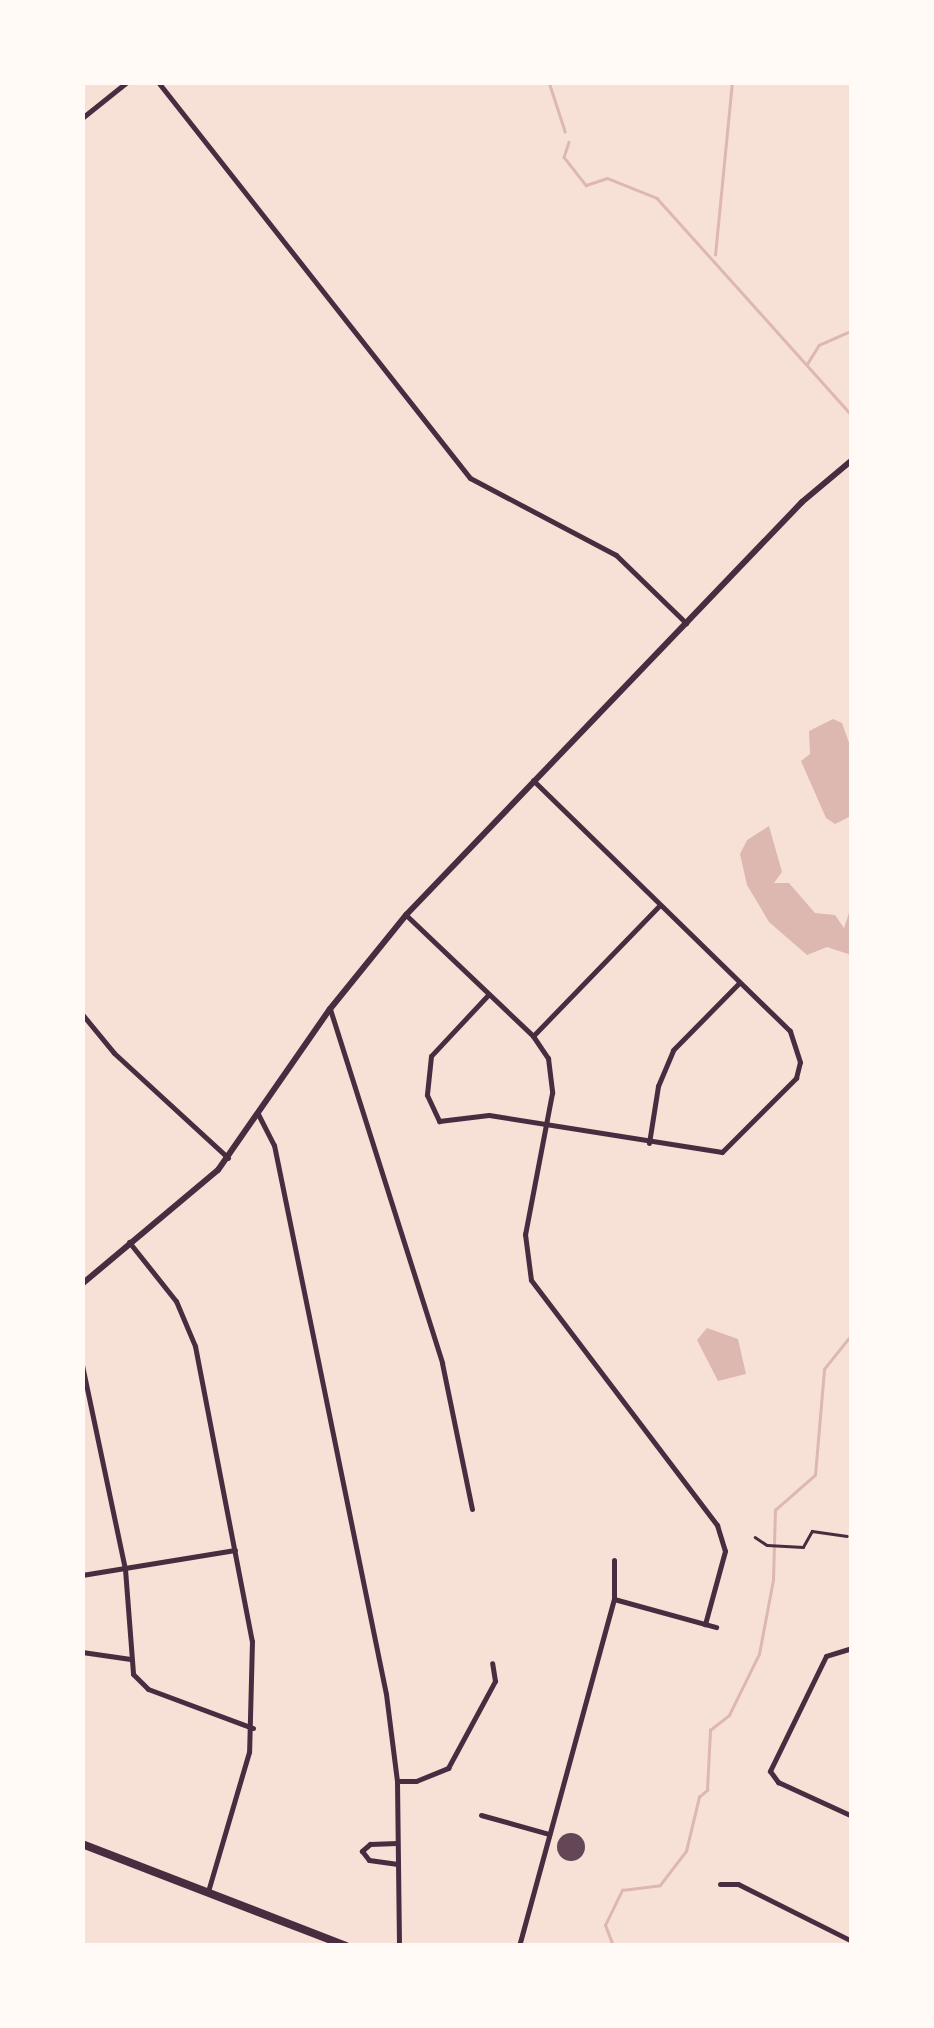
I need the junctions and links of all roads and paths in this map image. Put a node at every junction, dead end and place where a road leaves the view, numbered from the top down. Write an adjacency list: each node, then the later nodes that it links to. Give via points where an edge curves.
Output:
1 (127, 82): 3 (street)
2 (158, 82): 5 (street, via 470,478 616,554)
3 (82, 118)
4 (852, 460): 5 (street)
5 (686, 623): 6 (street)
6 (533, 780): 7 (street); 8 (street)
7 (660, 905): 9 (street); 13 (street)
8 (406, 915): 10 (street); 11 (street)
9 (740, 983): 16 (street, via 673,1050 658,1086); 16 (street, via 797,1046 800,1062 790,1091 722,1152)
10 (488, 995): 13 (street); 15 (street, via 431,1056 431,1115 439,1121 489,1115)
11 (330, 1009): 14 (street); 21 (street, via 442,1363)
12 (82, 1014): 17 (street)
13 (533, 1036): 15 (street, via 551,1067)
14 (258, 1114): 17 (street); 36 (street, via 274,1144 386,1694)
15 (545, 1124): 16 (street); 29 (street, via 525,1234 531,1280 717,1525 725,1551)
16 (648, 1144)
17 (228, 1158): 18 (street)
18 (129, 1242): 19 (street); 24 (street, via 176,1301 195,1346)
19 (82, 1284)
20 (82, 1366): 26 (street)
21 (472, 1509)
22 (754, 1536): 23 (path, via 803,1547 807,1534 822,1529)
23 (846, 1536)
24 (234, 1550): 26 (street); 35 (street, via 254,1654)
25 (614, 1560): 28 (street)
26 (125, 1570): 27 (street); 33 (street)
27 (82, 1575)
28 (614, 1598): 29 (street); 39 (street)
29 (705, 1624): 30 (street)
30 (716, 1627)
31 (852, 1648): 38 (street, via 833,1651 770,1771 778,1782)
32 (82, 1652): 33 (street)
33 (130, 1658): 35 (street, via 148,1690)
34 (492, 1663): 36 (street, via 494,1681 448,1768 416,1782)
35 (253, 1728): 44 (street)
36 (397, 1780): 40 (street)
37 (480, 1815): 39 (street)
38 (852, 1816)
39 (549, 1834): 48 (street)
40 (398, 1843): 42 (street); 42 (street, via 370,1844 362,1851 369,1860)
41 (82, 1844): 44 (main road)
42 (398, 1864): 47 (street)
43 (720, 1884): 45 (street, via 738,1884)
44 (208, 1892): 46 (main road)
45 (852, 1940)
46 (346, 1946)
47 (399, 1946)
48 (519, 1946)

